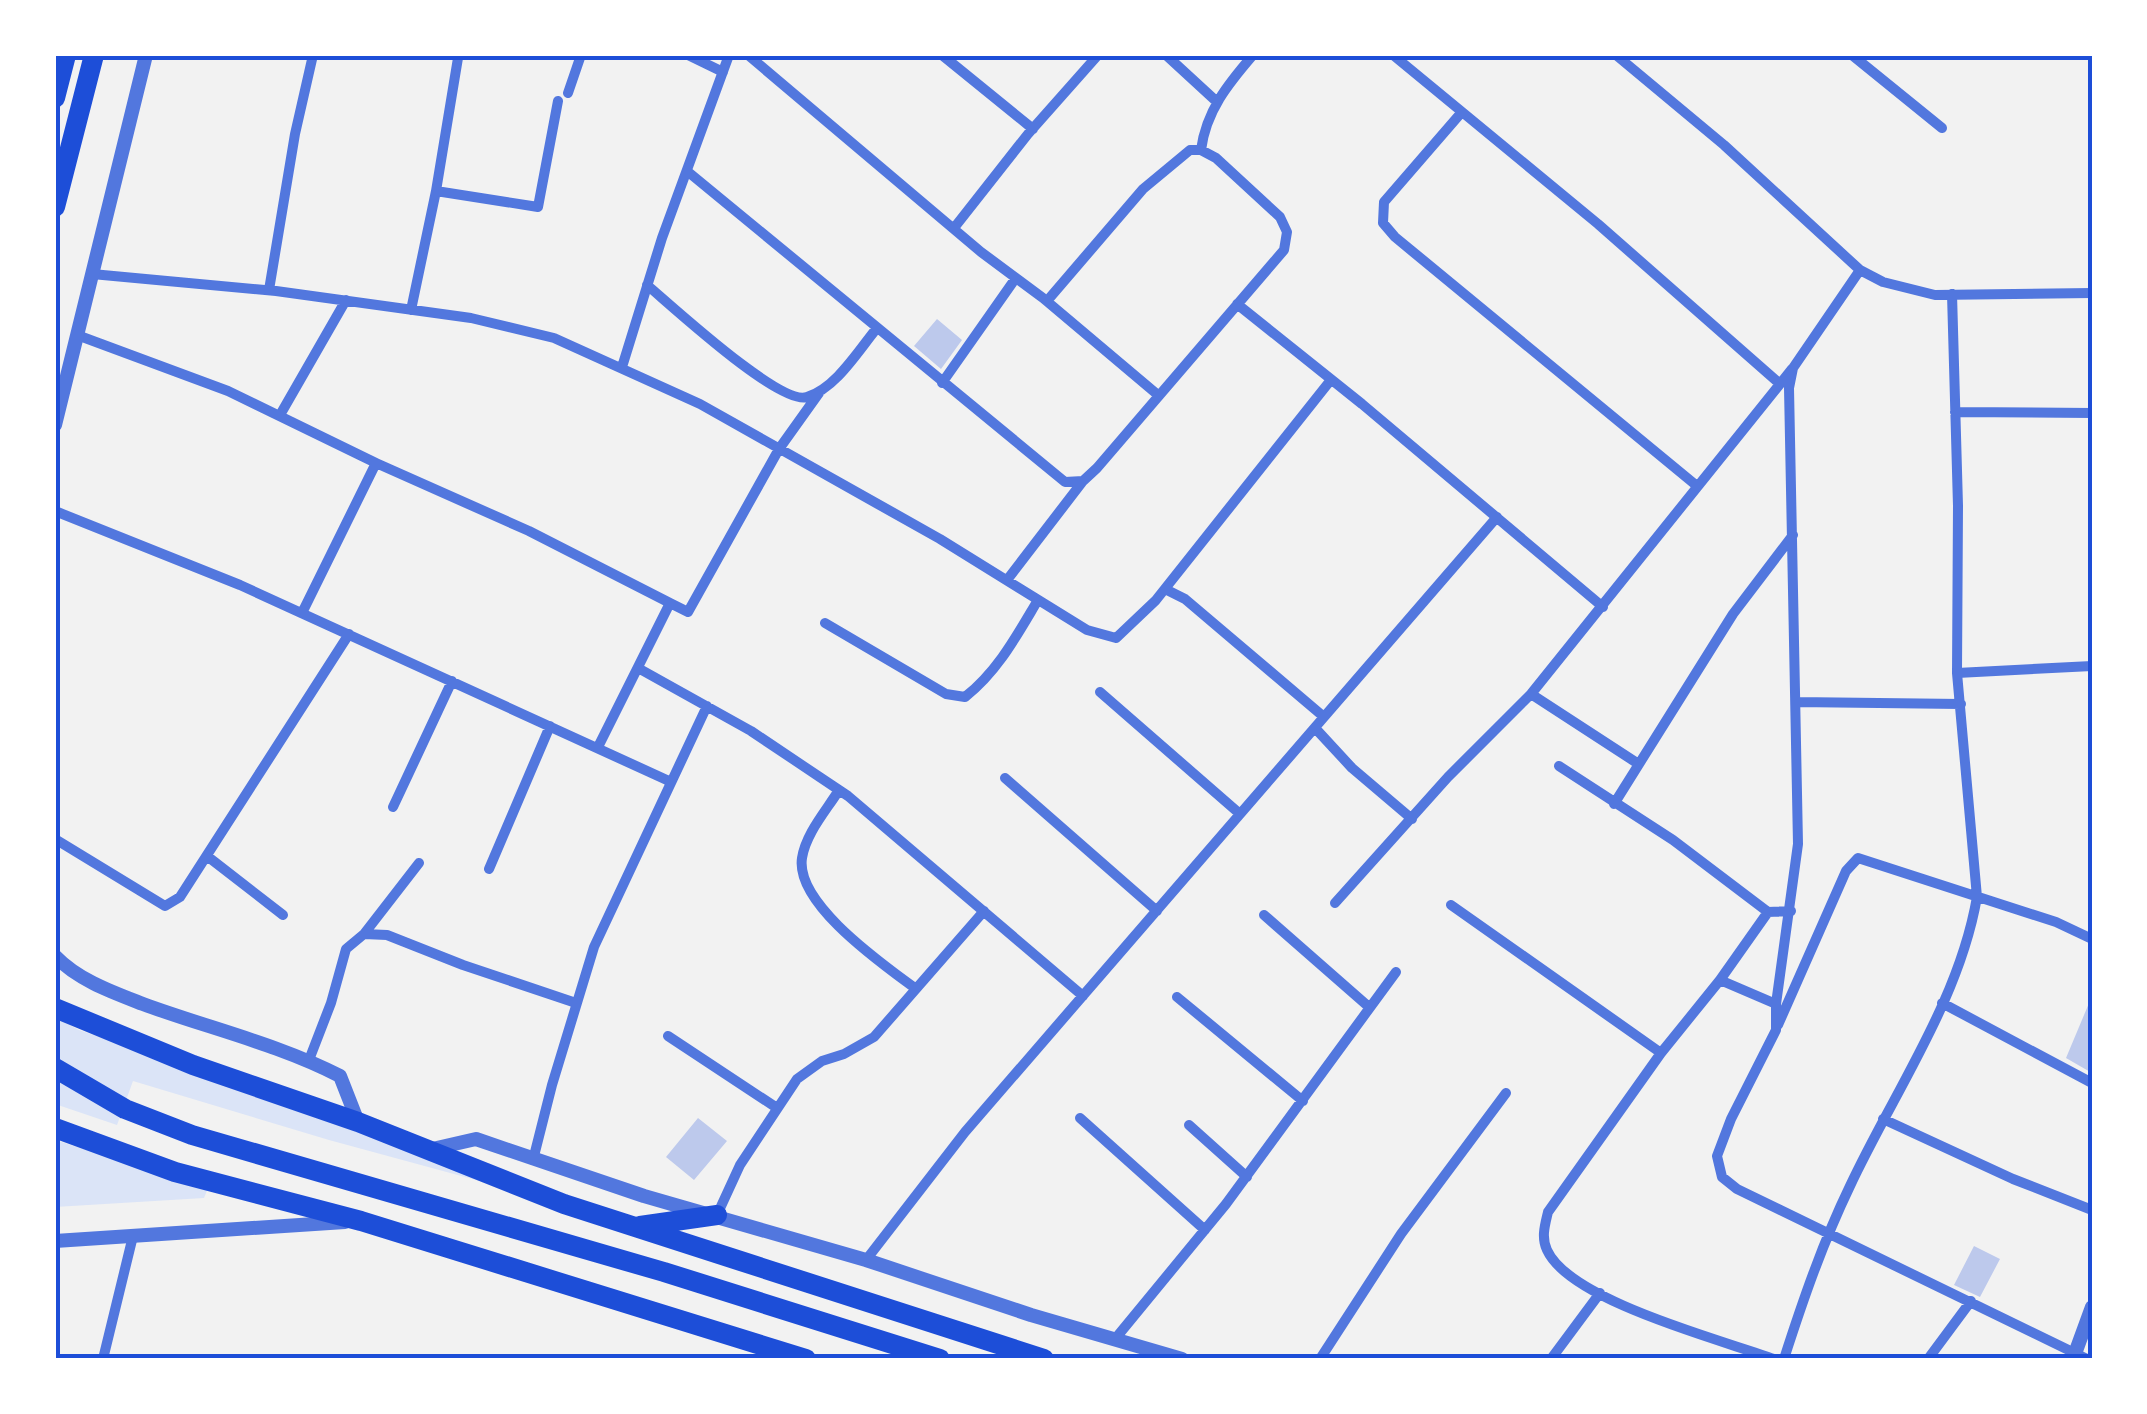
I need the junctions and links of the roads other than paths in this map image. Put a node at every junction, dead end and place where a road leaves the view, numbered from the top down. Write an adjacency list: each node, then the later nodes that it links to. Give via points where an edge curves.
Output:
1 (66, 55): 18 (highway)
2 (94, 55): 26 (highway)
3 (146, 55): 29 (street)
4 (312, 55): 32 (street)
5 (581, 55): 25 (street, via 563,97 538,207)
6 (688, 55): 17 (street)
7 (729, 55): 17 (street)
8 (748, 55): 27 (street)
9 (942, 55): 22 (street)
10 (1098, 55): 22 (street)
11 (1166, 55): 19 (street)
12 (1253, 55): 19 (street)
13 (1393, 55): 20 (street)
14 (1616, 55): 28 (street)
15 (1852, 55): 21 (street)
16 (458, 58): 25 (street)
17 (723, 72): 24 (street)
18 (55, 98)
19 (1216, 101): 23 (street)
20 (1462, 113): 45 (street); 55 (street, via 1384,202 1384,223)
21 (1942, 128)
22 (1033, 129): 27 (street)
23 (1201, 150): 36 (street, via 1190,150 1143,189); 37 (street, via 1280,217 1287,232 1284,250)
24 (687, 171): 31 (street); 39 (street)
25 (436, 191): 38 (street)
26 (55, 207)
27 (954, 228): 30 (street)
28 (1860, 270): 34 (street, via 1883,282); 42 (street)
29 (92, 274): 32 (street); 40 (street)
30 (1015, 279): 36 (street); 44 (street)
31 (647, 285): 41 (street); 46 (street, via 788,396 802,400)
32 (269, 290): 35 (street)
33 (2092, 293): 34 (street)
34 (1952, 294): 48 (street)
35 (346, 300): 38 (street); 50 (street)
36 (1047, 301): 47 (street)
37 (1237, 304): 43 (street); 47 (street)
38 (410, 310): 41 (street, via 554,338)
39 (877, 328): 44 (street); 46 (street)
40 (78, 334): 50 (street); 51 (street)
41 (622, 367): 52 (street)
42 (1793, 368): 45 (street); 58 (street)
43 (1330, 381): 57 (street); 60 (street)
44 (942, 384): 54 (street, via 1065,482)
45 (1780, 384): 55 (street)
46 (819, 393): 52 (street)
47 (1158, 396): 54 (street)
48 (1955, 412): 49 (street); 69 (street)
49 (2092, 413)
50 (280, 416): 53 (street)
51 (55, 425)
52 (780, 449): 59 (street); 62 (street, via 688,612)
53 (376, 462): 62 (street); 64 (street)
54 (1083, 481): 59 (street)
55 (1697, 486): 63 (street)
56 (55, 510): 64 (street)
57 (1497, 518): 63 (street); 76 (street)
58 (1794, 534): 73 (street); 80 (street, via 1733,614)
59 (1007, 580): 61 (street)
60 (1165, 589): 61 (street, via 1116,638 1087,630); 76 (street)
61 (1038, 600): 65 (street, via 1002,659 965,696 946,694)
62 (670, 603): 68 (street)
63 (1602, 606): 72 (street)
64 (302, 613): 66 (street)
65 (825, 623)
66 (349, 634): 70 (street); 90 (street)
67 (2092, 666): 69 (street)
68 (638, 668): 75 (street); 79 (street)
69 (1957, 673): 74 (street)
70 (452, 681): 77 (street); 86 (street)
71 (1100, 692): 87 (street)
72 (1531, 694): 80 (street); 88 (street)
73 (1796, 702): 74 (street); 98 (street, via 1798,844)
74 (1962, 704): 93 (street)
75 (707, 706): 83 (street); 84 (street)
76 (1324, 717): 78 (street)
77 (550, 726): 79 (street); 92 (street)
78 (1315, 728): 87 (street); 88 (street)
79 (598, 747): 83 (street)
80 (1637, 763): 85 (street)
81 (1559, 766): 85 (street)
82 (1006, 778): 97 (street)
83 (670, 781): 111 (street, via 594,946)
84 (839, 790): 96 (street); 107 (street, via 801,862 810,889 866,951)
85 (1614, 804): 99 (street)
86 (394, 807)
87 (1240, 814): 97 (street)
88 (1412, 819): 94 (street)
89 (55, 839): 90 (street, via 165,906 180,898)
90 (206, 856): 100 (street)
91 (418, 863): 102 (street)
92 (489, 870)
93 (1976, 897): 103 (street); 110 (street, via 1971,930); 115 (street, via 1858,858 1846,871)
94 (1336, 903)
95 (1451, 905): 117 (street)
96 (984, 911): 107 (street); 108 (street)
97 (1156, 911): 108 (street)
98 (1791, 911): 99 (street); 112 (street)
99 (1768, 912): 106 (street)
100 (283, 915)
101 (1264, 915): 114 (street)
102 (364, 934): 111 (street, via 388,936); 118 (street, via 346,949)
103 (2092, 939)
104 (55, 956): 118 (street, via 109,991)
105 (1396, 972): 114 (street)
106 (1720, 980): 112 (street); 117 (street)
107 (916, 989): 123 (street, via 874,1037 797,1079)
108 (1084, 996): 140 (street, via 965,1132)
109 (1177, 997): 122 (street)
110 (1942, 1002): 120 (street); 125 (street)
111 (576, 1003): 130 (street)
112 (1776, 1004): 115 (street)
113 (56, 1007): 126 (highway, via 193,1066)
114 (1370, 1007): 122 (street)
115 (1776, 1030): 137 (street, via 1717,1156 1722,1176)
116 (668, 1036): 123 (street)
117 (1660, 1053): 141 (street, via 1548,1212 1548,1252)
118 (309, 1060): 126 (street, via 340,1076)
119 (55, 1068): 149 (highway, via 124,1109 192,1135)
120 (2092, 1084)
121 (1506, 1093): 152 (street, via 1400,1234)
122 (1303, 1101): 131 (street)
123 (777, 1108): 133 (street)
124 (1080, 1118): 136 (street)
125 (1883, 1119): 132 (street); 137 (street)
126 (358, 1122): 129 (highway)
127 (1190, 1125): 131 (street)
128 (55, 1128): 134 (highway, via 175,1172)
129 (426, 1150): 130 (street, via 476,1139); 135 (highway)
130 (533, 1160): 133 (street)
131 (1246, 1177): 136 (street)
132 (2092, 1210)
133 (716, 1215): 135 (highway); 140 (street)
134 (361, 1221): 138 (street); 145 (highway)
135 (634, 1226): 150 (highway)
136 (1206, 1230): 144 (street)
137 (1829, 1235): 142 (street); 155 (street)
138 (134, 1236): 139 (street); 147 (street)
139 (55, 1241)
140 (866, 1260): 144 (street)
141 (1600, 1294): 153 (street); 154 (street)
142 (1970, 1301): 146 (street); 156 (street)
143 (2092, 1307): 146 (street)
144 (1115, 1340): 151 (street)
145 (766, 1353): 148 (highway)
146 (2078, 1357)
147 (103, 1359)
148 (806, 1359)
149 (940, 1359)
150 (1044, 1359)
151 (1182, 1359)
152 (1320, 1359)
153 (1551, 1359)
154 (1774, 1359)
155 (1784, 1359)
156 (1928, 1359)

